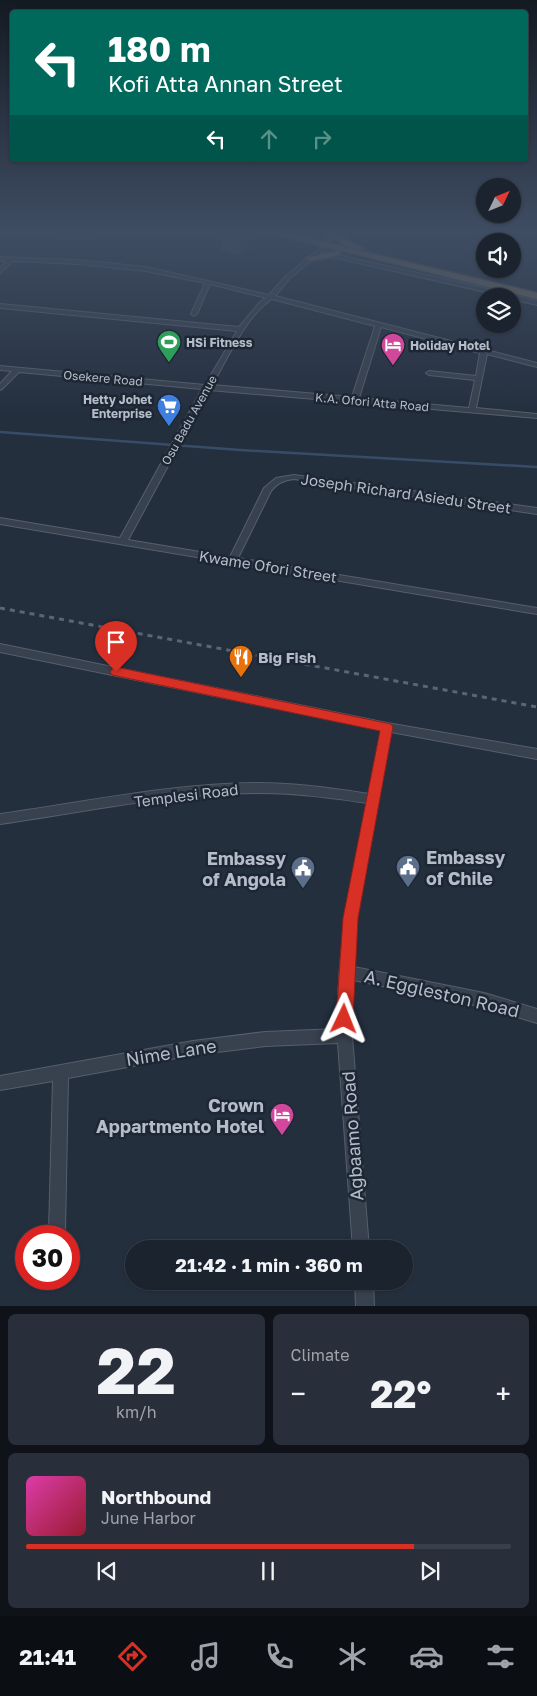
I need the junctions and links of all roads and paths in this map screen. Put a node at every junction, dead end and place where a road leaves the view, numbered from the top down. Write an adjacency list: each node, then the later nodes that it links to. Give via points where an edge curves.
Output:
1 (203, 293): 12 (street)
2 (243, 293): 8 (street)
3 (269, 293): 8 (street, Osu Badu Avenue)
4 (274, 293): 7 (street, Osu Badu Avenue)
5 (524, 293): 6 (highway)
6 (537, 296)
7 (271, 297): 8 (street, Osu Badu Avenue); 13 (street)
8 (263, 299): 14 (street, Osu Badu Avenue)
9 (521, 299): 10 (street)
10 (537, 303)
11 (0, 306): 14 (street)
12 (194, 314)
13 (379, 324): 15 (street); 23 (street)
14 (241, 329): 22 (street, Osu Badu Avenue)
15 (484, 351): 16 (street); 20 (street)
16 (537, 365)
17 (0, 368): 18 (street, Osekere Road)
18 (17, 370): 21 (street); 22 (street, Osekere Road)
19 (429, 373): 20 (street)
20 (479, 378): 24 (street)
21 (0, 388)
22 (207, 388): 23 (street, K.A. Ofori Atta Road); 28 (street, Osu Badu Avenue)
23 (355, 400): 24 (street, K.A. Ofori Atta Road)
24 (472, 411): 25 (street, K.A. Ofori Atta Road)
25 (537, 416)
26 (537, 511): 29 (street, Joseph Richard Asiedu Street, via 283,478 267,490)
27 (0, 521): 28 (street, Kwame Ofori Street)
28 (122, 542): 29 (street, Kwame Ofori Street)
29 (233, 560): 30 (street, Kwame Ofori Street)
30 (537, 611)
31 (0, 648): 32 (street)
32 (387, 727): 33 (street); 34 (street, Agbaamo Road)
33 (537, 754)
34 (372, 799): 35 (street, Templesi Road, via 317,791 245,788); 36 (street, Agbaamo Road, via 351,918)
35 (0, 819)
36 (347, 972): 37 (street, A. Eggleston Road, via 484,1000); 38 (street, Agbaamo Road)
37 (537, 1016)
38 (345, 1036): 39 (street, Nime Lane, via 265,1039); 42 (street, Agbaamo Road)
39 (61, 1072): 40 (street, Nime Lane); 41 (street)
40 (0, 1082)
41 (57, 1225)
42 (360, 1240)
43 (365, 1290): 44 (street)
44 (366, 1306)

